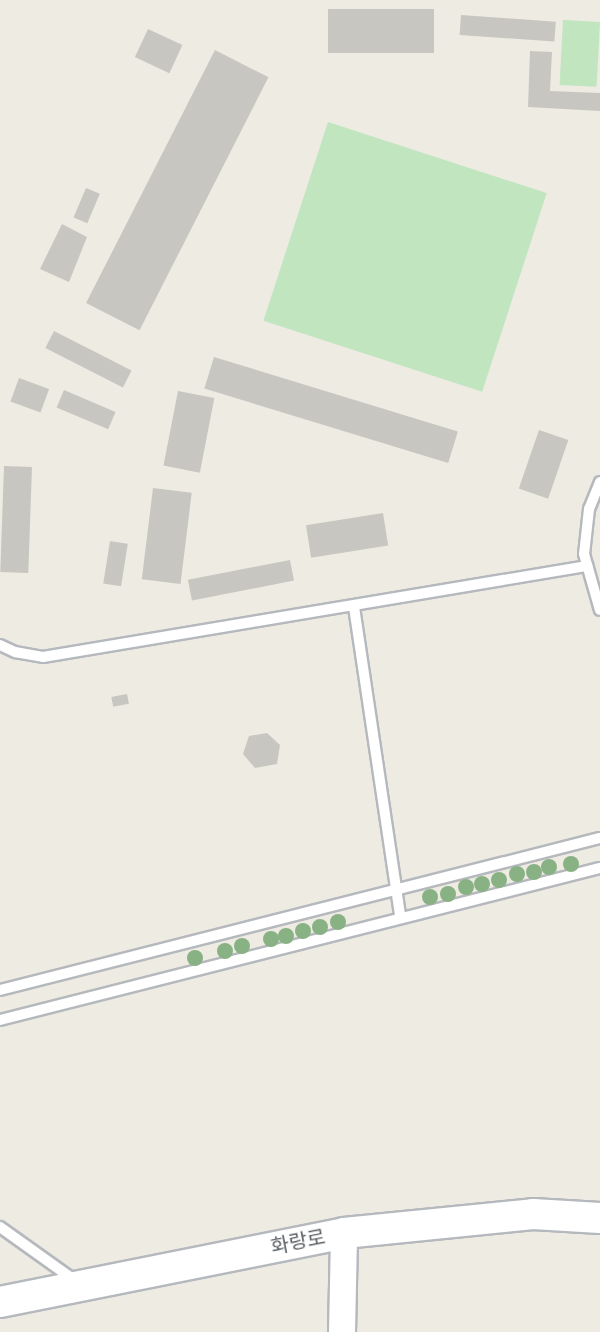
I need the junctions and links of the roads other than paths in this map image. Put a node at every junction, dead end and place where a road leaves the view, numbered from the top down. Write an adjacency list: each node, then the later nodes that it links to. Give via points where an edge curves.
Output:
1 (600, 482): 2 (lane, via 585,532)
2 (587, 566): 3 (lane); 4 (lane)
3 (354, 607): 5 (lane, via 44,657); 8 (lane)
4 (600, 610)
5 (0, 645)
6 (600, 838): 8 (lane)
7 (600, 868): 9 (lane)
8 (394, 888): 9 (lane); 10 (lane)
9 (400, 916): 11 (lane)
10 (0, 990)
11 (0, 1020)
12 (600, 1218): 14 (main road, 화랑로, via 533,1214)
13 (0, 1227): 15 (lane)
14 (344, 1233): 15 (main road, 화랑로); 17 (street)
15 (82, 1286): 16 (main road, 화랑로)
16 (0, 1300)
17 (342, 1332)

